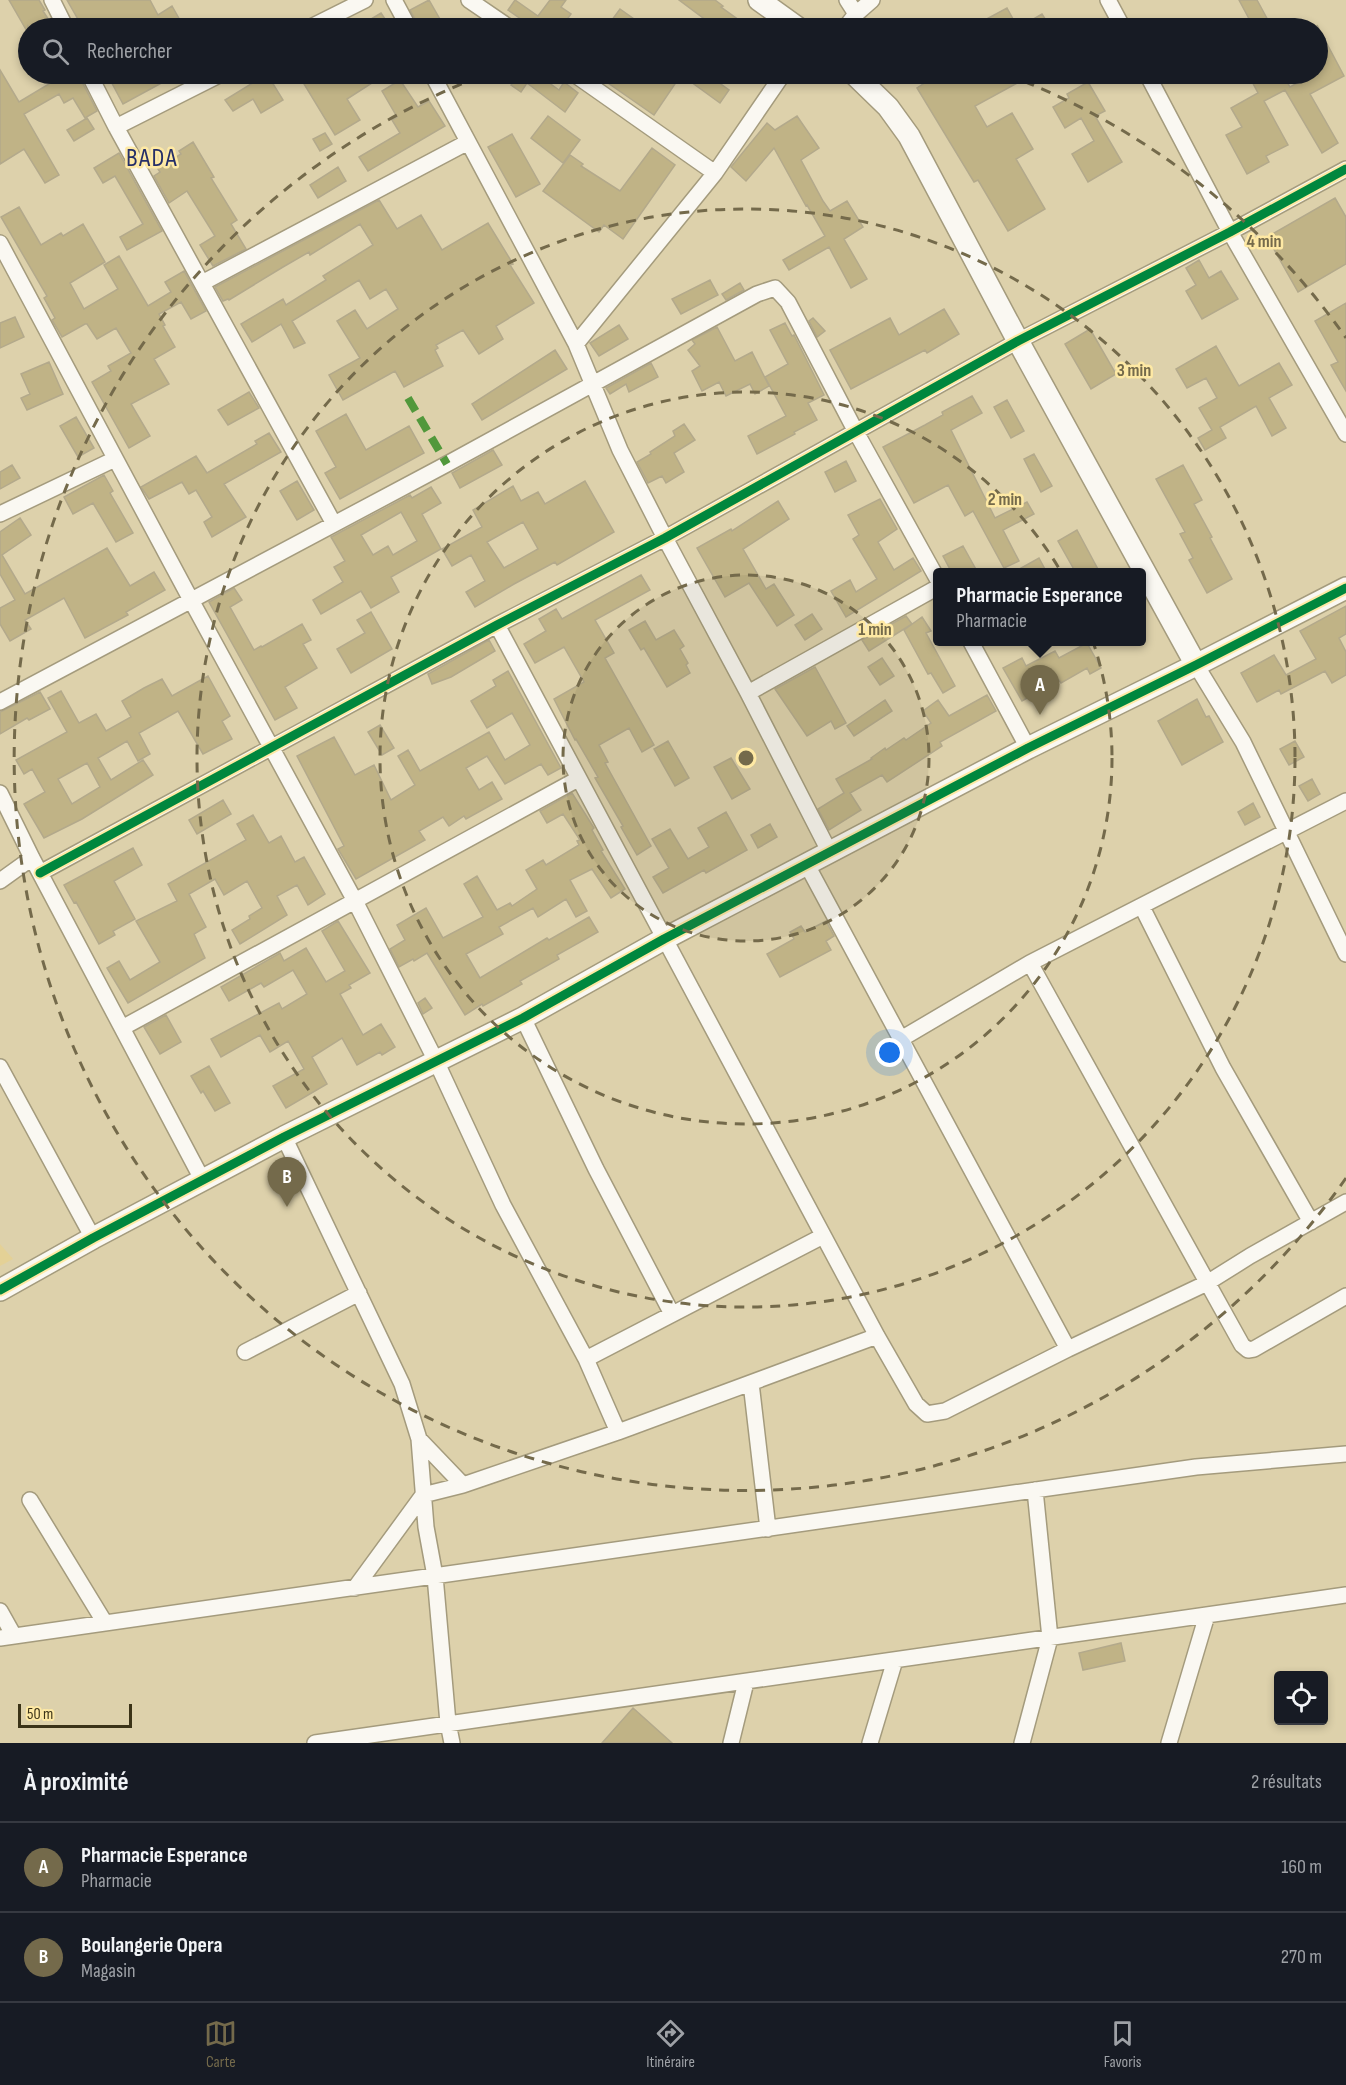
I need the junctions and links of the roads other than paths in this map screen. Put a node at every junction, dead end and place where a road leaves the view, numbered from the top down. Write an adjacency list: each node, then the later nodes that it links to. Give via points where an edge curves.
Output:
1 (52, 0): 10 (street)
2 (365, 0): 11 (street)
3 (394, 0): 12 (street)
4 (469, 0): 13 (street)
5 (848, 0): 9 (street)
6 (872, 0): 9 (street)
7 (1108, 0): 16 (street)
8 (762, 1): 14 (street)
9 (856, 14): 15 (street)
10 (61, 18)
11 (329, 18)
12 (404, 18)
13 (495, 18)
14 (785, 18)
15 (853, 18)
16 (1118, 18)
17 (94, 84): 24 (street)
18 (201, 84): 24 (street)
19 (437, 84): 25 (street)
20 (588, 84): 27 (street)
21 (776, 84): 27 (street)
22 (864, 84): 31 (street, via 909,136)
23 (1152, 84): 28 (street)
24 (116, 127): 30 (street)
25 (468, 142): 30 (street); 32 (street)
26 (1346, 169): 28 (street)
27 (715, 173): 32 (street)
28 (1230, 232): 31 (street); 35 (street)
29 (0, 243): 36 (street)
30 (202, 283): 38 (street)
31 (1018, 341): 34 (street); 40 (street)
32 (576, 344): 33 (street)
33 (592, 383): 34 (street, via 775,288 788,302); 38 (street); 39 (street, via 620,450)
34 (856, 432): 39 (street); 41 (street)
35 (1346, 434)
36 (115, 459): 37 (street); 45 (street)
37 (0, 514)
38 (334, 524): 45 (street)
39 (665, 538): 46 (street); 49 (street)
40 (1143, 568)
41 (933, 571)
42 (1146, 574): 48 (street)
43 (1346, 588): 48 (street)
44 (933, 590): 49 (street)
45 (191, 600): 50 (street); 51 (street)
46 (497, 625): 51 (street); 53 (street)
47 (973, 646): 52 (street)
48 (1196, 665): 52 (street); 56 (street, via 1243,742)
49 (748, 693): 57 (street)
50 (0, 702)
51 (271, 747): 60 (street); 62 (street)
52 (1028, 748): 57 (street)
53 (578, 779): 62 (street); 64 (street)
54 (0, 793): 58 (street)
55 (1346, 801): 56 (street)
56 (1287, 832): 63 (street); 65 (street)
57 (830, 853): 59 (street)
58 (32, 858): 60 (street); 61 (street)
59 (807, 865): 64 (street); 69 (street)
60 (40, 873): 68 (street)
61 (0, 881)
62 (355, 901): 68 (street); 70 (street)
63 (1142, 907): 66 (street); 75 (street, via 1223,1068)
64 (664, 939): 67 (street); 76 (street)
65 (1346, 954)
66 (1030, 963): 69 (street); 78 (street)
67 (523, 1017): 70 (street); 82 (street)
68 (122, 1028): 73 (street)
69 (901, 1039): 84 (street)
70 (436, 1061): 72 (street); 86 (street, via 503,1205)
71 (0, 1066): 77 (street)
72 (284, 1137): 73 (street); 80 (street)
73 (203, 1181): 77 (street)
74 (1346, 1202): 75 (street)
75 (1311, 1222): 78 (street)
76 (824, 1236): 82 (street); 83 (street)
77 (93, 1238): 79 (street)
78 (1207, 1283): 81 (street, via 1248,1350); 84 (street)
79 (0, 1290)
80 (359, 1293): 85 (street); 89 (street, via 402,1384)
81 (1346, 1296)
82 (672, 1314): 86 (street)
83 (878, 1336): 84 (street, via 916,1404 927,1414 945,1412); 87 (street)
84 (1068, 1349)
85 (245, 1352)
86 (586, 1359): 88 (street)
87 (751, 1383): 88 (street); 95 (street)
88 (618, 1432): 91 (street)
89 (419, 1439): 91 (street); 93 (street)
90 (1346, 1454): 92 (street, via 1196,1467)
91 (463, 1485): 93 (street)
92 (1035, 1490): 95 (street); 103 (street)
93 (423, 1496): 96 (street); 97 (street)
94 (30, 1500): 101 (street)
95 (768, 1529): 96 (street)
96 (435, 1576): 97 (street); 106 (street)
97 (355, 1588): 101 (street)
98 (1346, 1595): 100 (street)
99 (0, 1611): 102 (street)
100 (1208, 1615): 103 (street); 112 (street)
101 (105, 1623): 102 (street)
102 (7, 1637)
103 (1050, 1638): 104 (street); 111 (street)
104 (895, 1660): 105 (street); 110 (street)
105 (746, 1682): 106 (street); 109 (street)
106 (448, 1723): 107 (street); 108 (street)
107 (315, 1743)
108 (452, 1743)
109 (731, 1743)
110 (870, 1743)
111 (1022, 1743)
112 (1169, 1743)

